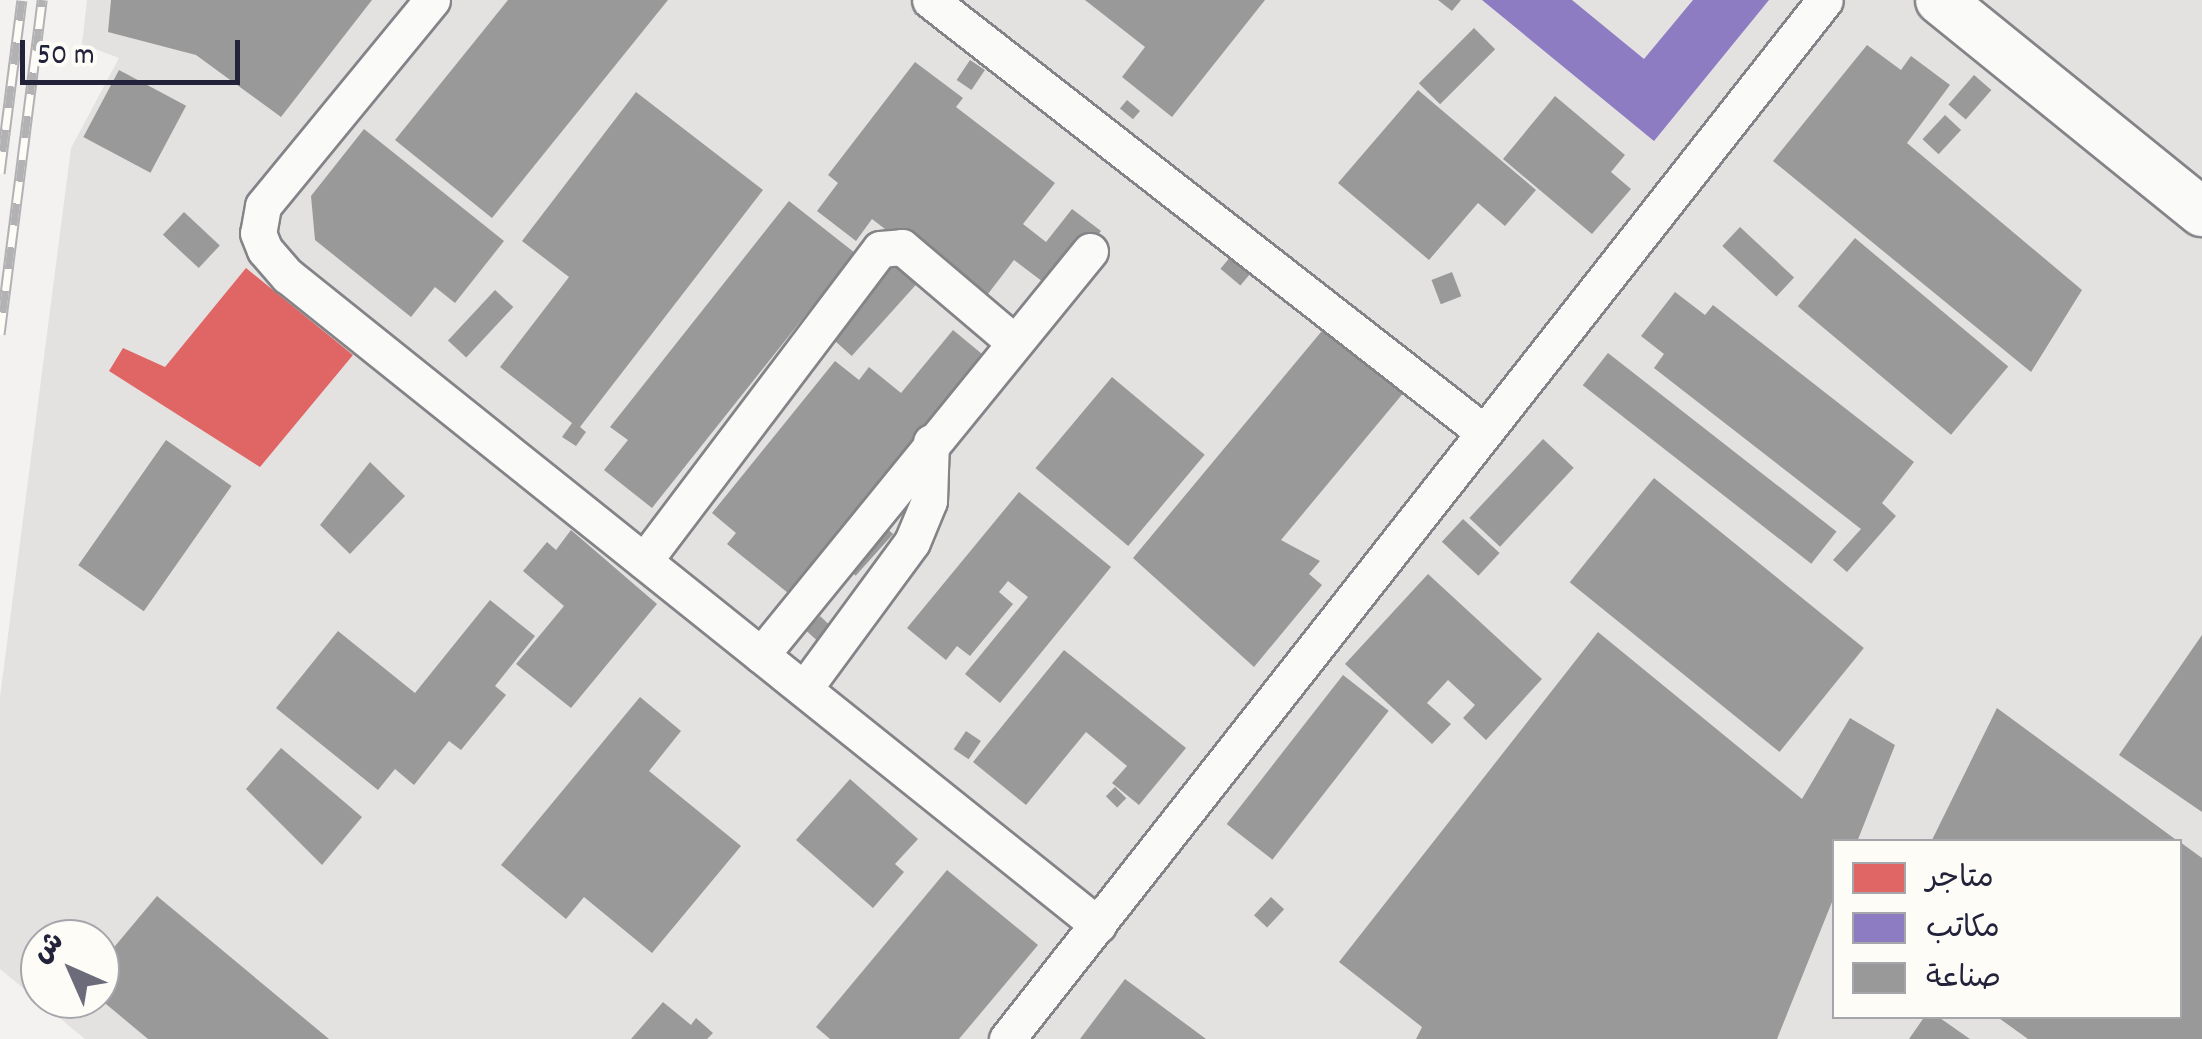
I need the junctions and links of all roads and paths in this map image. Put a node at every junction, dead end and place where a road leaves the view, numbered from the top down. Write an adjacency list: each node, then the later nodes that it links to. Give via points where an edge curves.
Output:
1 (432, 0): 10 (street, via 263,206 258,233 288,276)
2 (930, 0): 8 (street)
3 (1824, 0): 8 (street)
4 (1940, 0): 5 (main road)
5 (2202, 212)
6 (1090, 252): 7 (street)
7 (1013, 341): 9 (street); 10 (street, via 902,248 880,248)
8 (1480, 430): 13 (street)
9 (931, 442): 11 (street); 12 (street, via 930,501 912,542)
10 (644, 561): 11 (street)
11 (761, 655): 12 (street)
12 (804, 689): 13 (street)
13 (1098, 925): 14 (street)
14 (1007, 1039)

